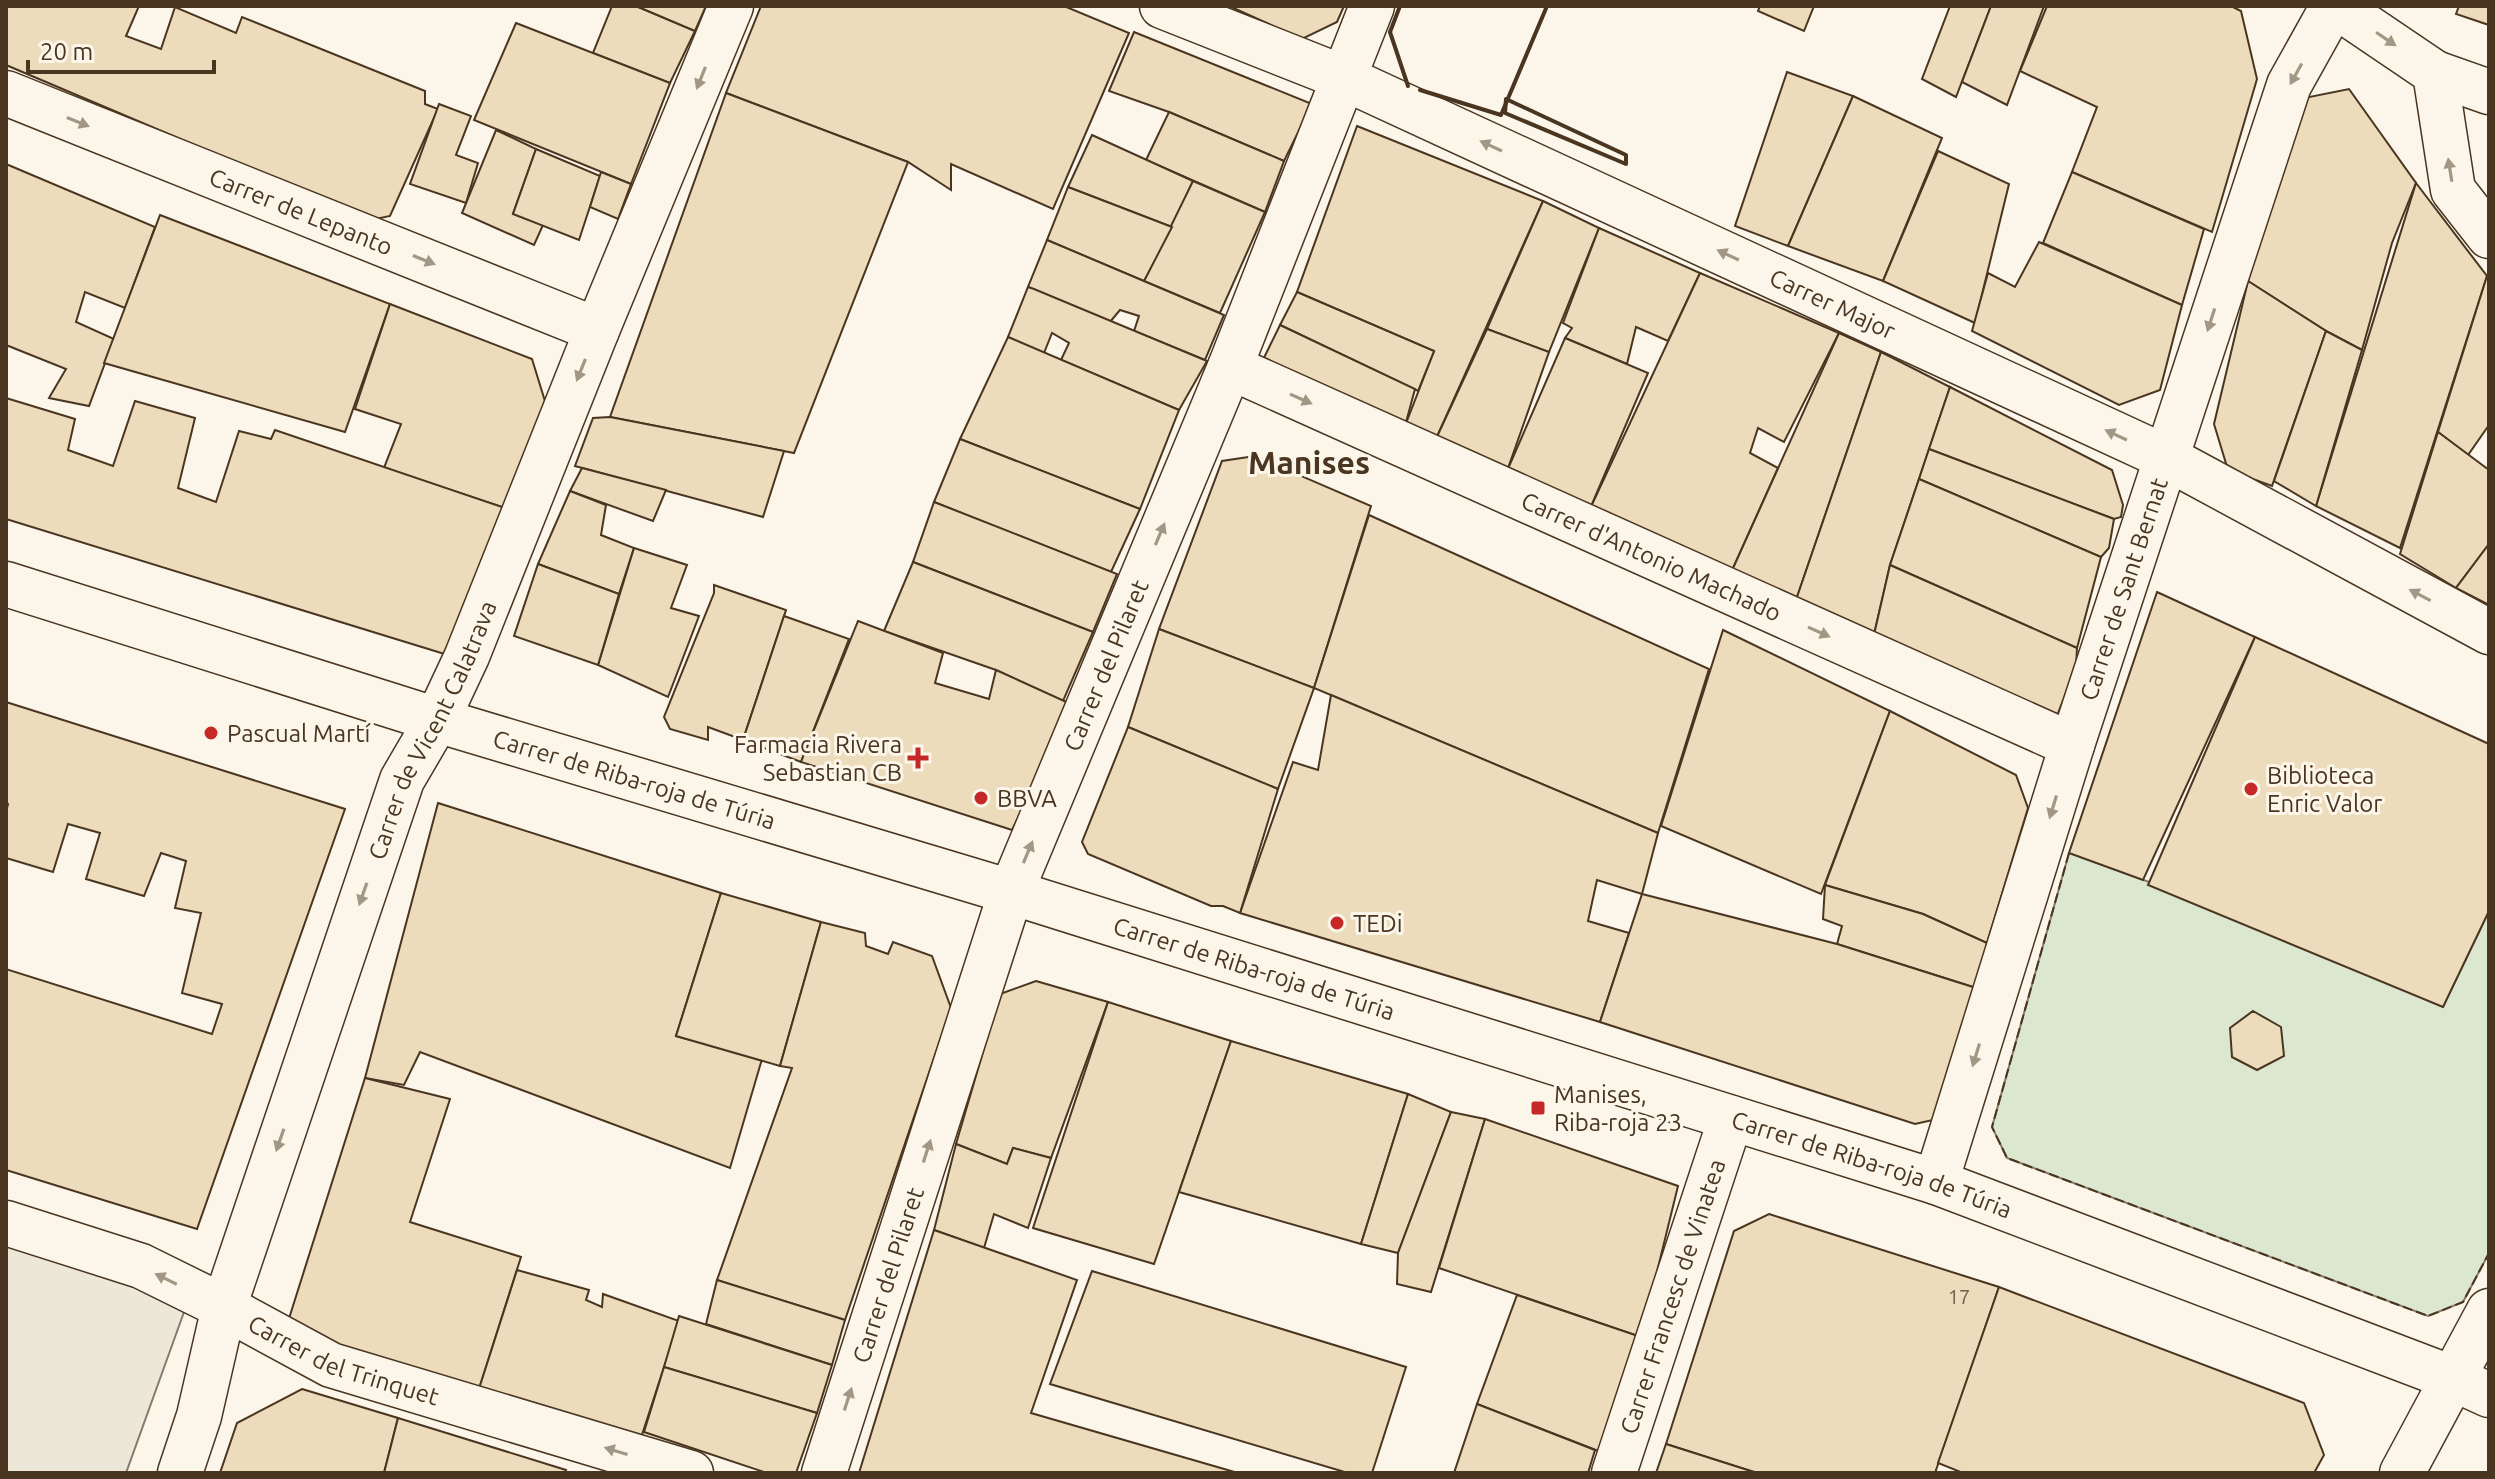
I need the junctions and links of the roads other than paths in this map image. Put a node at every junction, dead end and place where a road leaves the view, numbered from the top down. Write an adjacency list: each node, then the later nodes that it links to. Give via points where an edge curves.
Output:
1 (731, 6): 10 (street, Carrer de Vicent Calatrava, one-way to 10)
2 (1162, 6): 6 (street, Carrer Major)
3 (1372, 6): 6 (street, Carrer del Pilaret)
4 (2335, 6): 5 (street, one-way to 5); 12 (street, Carrer de Sant Bernat, one-way to 12, via 2289,85)
5 (2435, 73): 7 (street); 9 (street, one-way to 5, via 2453,190)
6 (1344, 78): 11 (street, Carrer del Pilaret); 12 (street, Carrer Major, one-way to 6)
7 (2489, 92)
8 (6, 93): 10 (street, Carrer de Lepanto, one-way to 10)
9 (2489, 236)
10 (597, 330): 15 (street, Carrer de Vicent Calatrava, one-way to 15)
11 (1230, 367): 16 (street, Carrer d'Antonio Machado, one-way to 16); 17 (street, Carrer del Pilaret, one-way to 11)
12 (2165, 457): 14 (street, Carrer Major, one-way to 12); 16 (street, Carrer de Sant Bernat)
13 (6, 584): 15 (street, Carrer de Riba-roja de Túria)
14 (2489, 632)
15 (437, 720): 17 (street, Carrer de Riba-roja de Túria); 21 (street, Carrer de Vicent Calatrava, one-way to 21, via 402,780)
16 (2072, 745): 19 (street, Carrer de Sant Bernat, one-way to 19)
17 (1011, 892): 18 (street, Carrer de Riba-roja de Túria); 26 (street, Carrer del Pilaret, one-way to 17)
18 (1731, 1118): 19 (street, Carrer de Riba-roja de Túria); 27 (street, Carrer Francesc de Vinatea)
19 (1936, 1182): 23 (street, Carrer de Riba-roja de Túria)
20 (6, 1223): 21 (street, Carrer del Trinquet, one-way to 20, via 141,1266)
21 (224, 1307): 24 (street, Carrer de Vicent Calatrava); 25 (street, Carrer del Trinquet, one-way to 21, via 331,1365)
22 (2489, 1311): 23 (street)
23 (2471, 1386): 28 (street)
24 (180, 1473)
25 (691, 1473)
26 (824, 1473)
27 (1614, 1473)
28 (2402, 1473)

